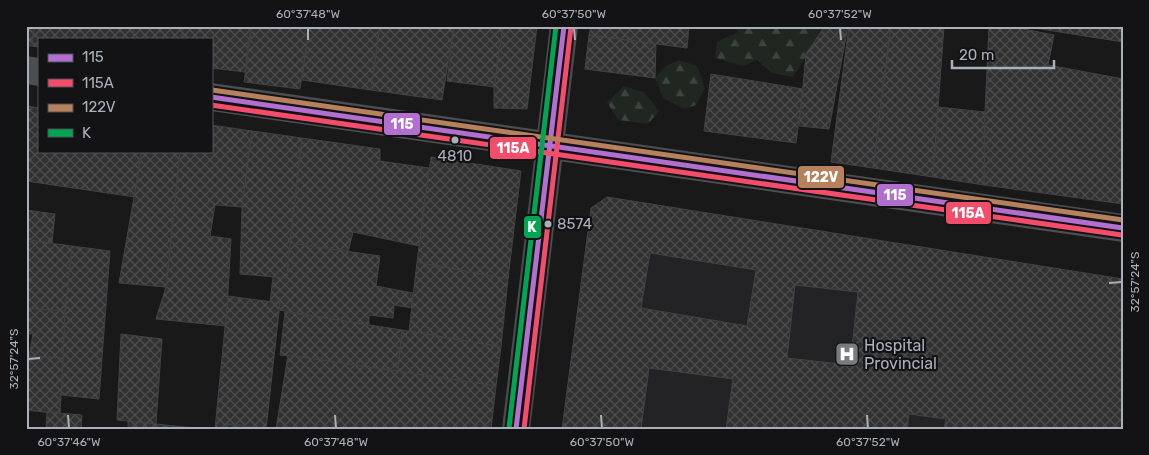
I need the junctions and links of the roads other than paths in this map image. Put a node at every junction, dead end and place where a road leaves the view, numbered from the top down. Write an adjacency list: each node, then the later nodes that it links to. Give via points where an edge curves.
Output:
1 (564, 26): 3 (main road)
2 (212, 96): 3 (street)
3 (549, 145): 4 (street); 5 (main road)
4 (1123, 228)
5 (516, 429)

